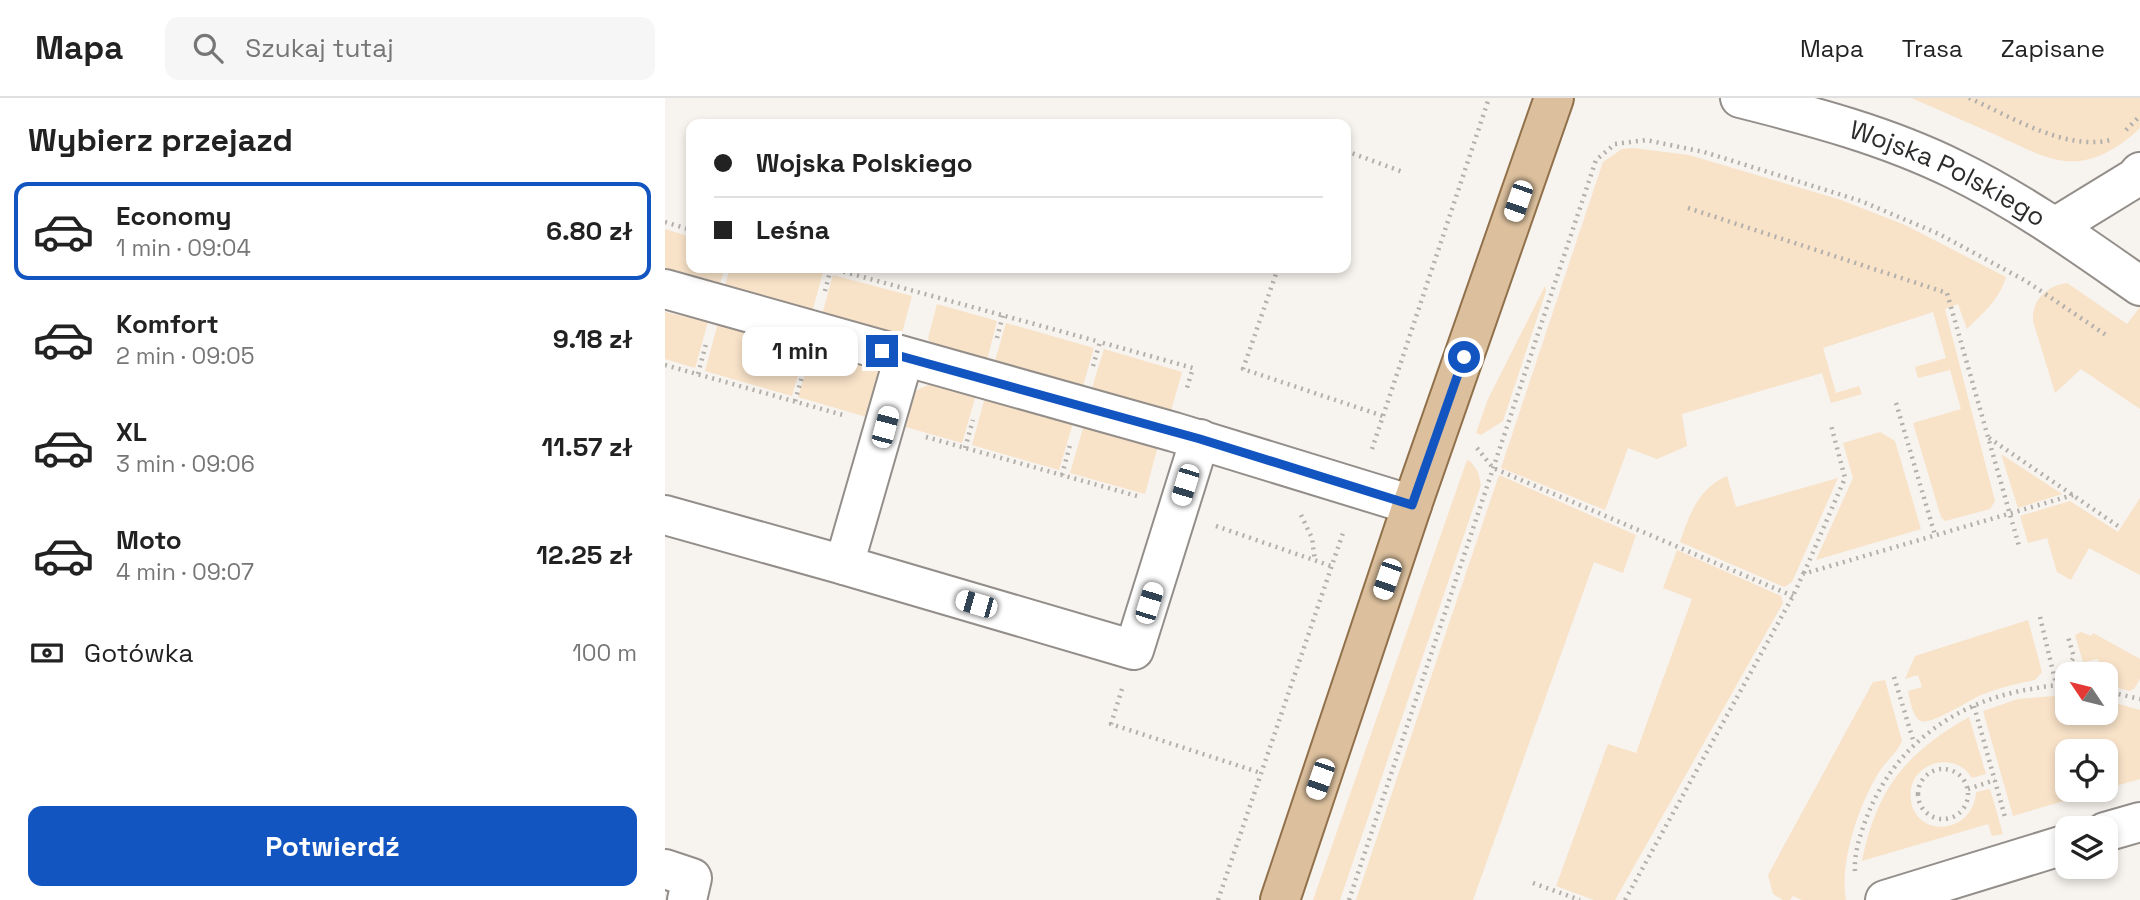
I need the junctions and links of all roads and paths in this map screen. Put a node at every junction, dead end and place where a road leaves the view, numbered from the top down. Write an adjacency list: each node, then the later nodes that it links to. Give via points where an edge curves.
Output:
1 (1489, 98): 23 (path)
2 (1554, 98): 32 (main road)
3 (1740, 98): 11 (street, Wojska Polskiego, via 1887,142 1953,169)
4 (1969, 98): 5 (path, via 2066,140 2086,143 2108,141 2128,130)
5 (2140, 116)
6 (1351, 154): 7 (path)
7 (1403, 172)
8 (2140, 172): 11 (street)
9 (1688, 208): 27 (path, via 1947,293)
10 (665, 222): 12 (path)
11 (2055, 227): 15 (street, Wojska Polskiego)
12 (686, 228)
13 (848, 273): 18 (path)
14 (1276, 273): 23 (path, via 1243,369)
15 (2140, 286)
16 (665, 289): 19 (street)
17 (2106, 335): 30 (path, via 2026,281 1939,234 1861,201 1704,152 1646,140 1615,144 1596,160)
18 (1100, 342): 22 (path); 26 (path, via 1193,368)
19 (905, 357): 22 (street); 25 (street)
20 (665, 365): 25 (path)
21 (1896, 403): 38 (path)
22 (1082, 406): 26 (street)
23 (1383, 416): 29 (path)
24 (1831, 425): 42 (path, via 1845,478)
25 (885, 427): 33 (path); 40 (street)
26 (1187, 435): 32 (street); 33 (street)
27 (1988, 438): 31 (path); 34 (path)
28 (1476, 448): 30 (path)
29 (1369, 460)
30 (1493, 468): 43 (path); 68 (path)
31 (2073, 495): 34 (path); 37 (path)
32 (1412, 505): 67 (main road)
33 (1178, 508): 41 (path, via 1194,519); 46 (street)
34 (2011, 514): 38 (path); 39 (path)
35 (665, 515): 40 (street)
36 (1348, 517): 41 (path)
37 (2118, 526)
38 (1935, 535): 42 (path)
39 (2019, 547)
40 (844, 565): 46 (street)
41 (1331, 566): 55 (path)
42 (1803, 574): 43 (path)
43 (1793, 596): 70 (path)
44 (2039, 617): 49 (path)
45 (2068, 637): 47 (path, via 2074,657)
46 (1134, 650): 55 (path, via 1111,724)
47 (2071, 662)
48 (1894, 677): 54 (path)
49 (2055, 680)
50 (2055, 684): 53 (path)
51 (2118, 694): 52 (path)
52 (2140, 699)
53 (1973, 706): 54 (path); 56 (path)
54 (1915, 743): 64 (path, via 1893,766 1861,832 1854,867)
55 (1261, 773): 66 (path)
56 (1995, 780): 57 (path); 61 (path)
57 (1968, 789): 57 (path, via 1953,771 1937,770 1924,778 1919,801 1929,815 1945,820 1961,813)
58 (2140, 822): 59 (street)
59 (2118, 828)
60 (2055, 848): 61 (street)
61 (2017, 859): 64 (street)
62 (665, 869): 65 (street, via 692,878)
63 (1533, 883): 69 (path)
64 (1871, 890)
65 (687, 900)
66 (1218, 900)
67 (1280, 900)
68 (1349, 900)
69 (1580, 900)
70 (1625, 900)

